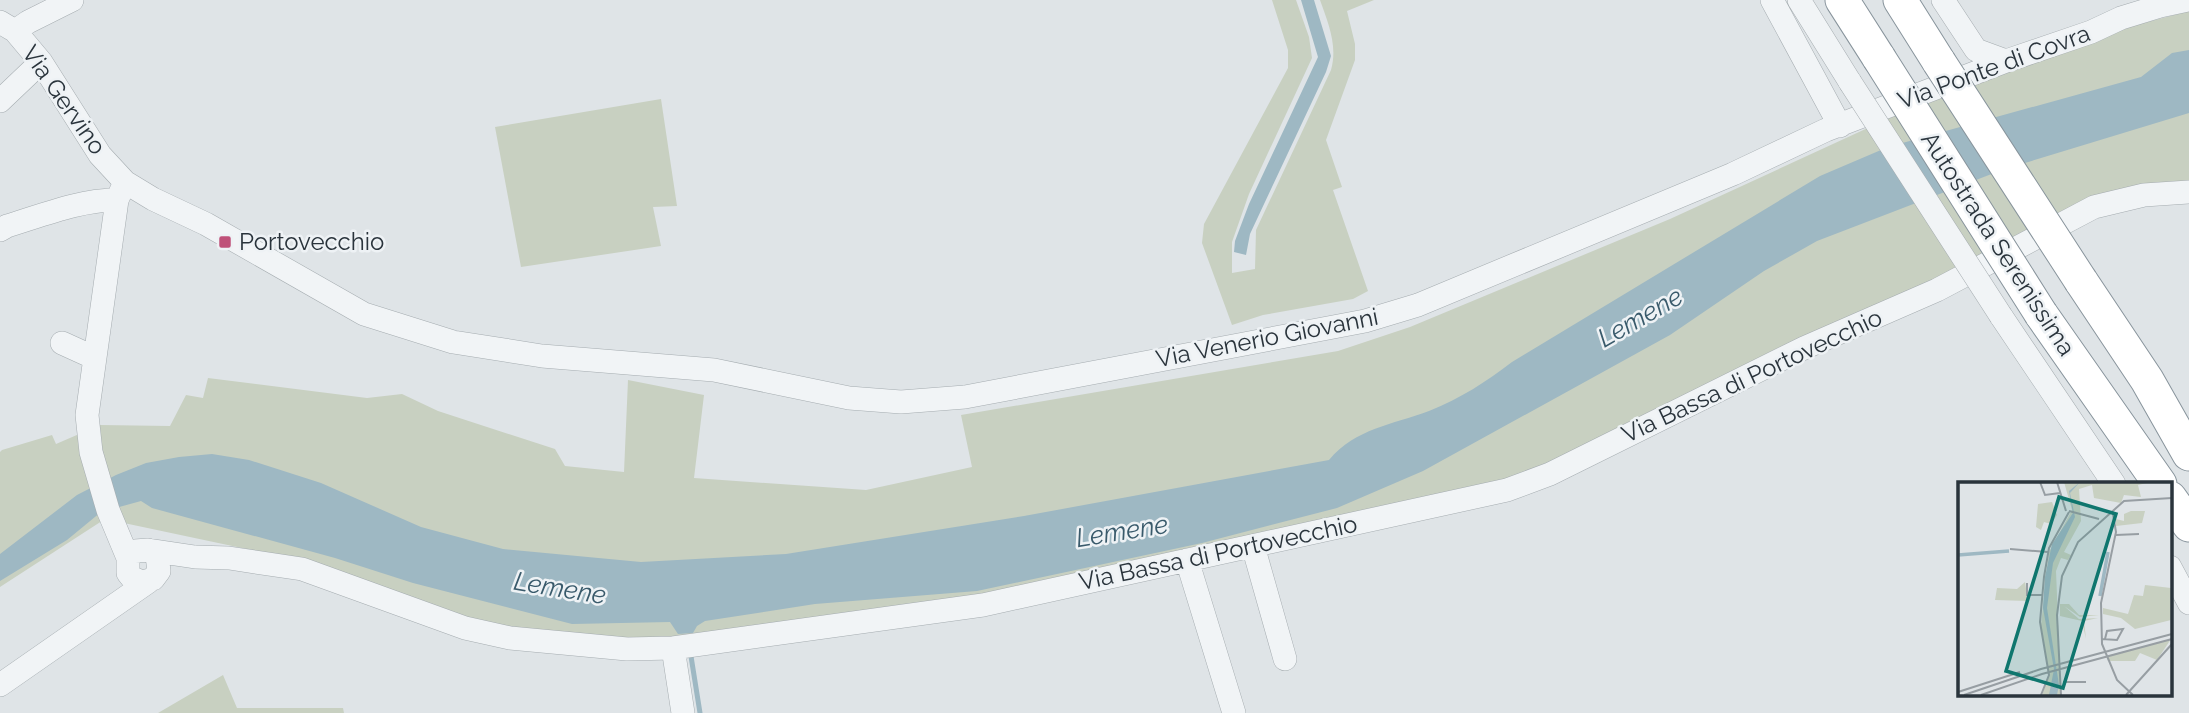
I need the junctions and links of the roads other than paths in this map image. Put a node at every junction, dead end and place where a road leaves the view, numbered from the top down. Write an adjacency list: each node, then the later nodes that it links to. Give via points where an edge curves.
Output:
1 (72, 0): 10 (street)
2 (1772, 0): 15 (street)
3 (1799, 0): 25 (street, bridge)
4 (1842, 0): 26 (highway, Autostrada Serenissima, bridge, via 2041,314)
5 (1900, 0): 11 (highway, Autostrada Serenissima)
6 (1916, 0): 11 (street)
7 (1943, 0): 12 (street, via 1976,50)
8 (2188, 0): 9 (street, Via Ponte di Covra)
9 (2118, 9): 12 (street, Via Ponte di Covra, via 2091,32)
10 (14, 25): 13 (street, Via Gervino)
11 (1945, 59): 19 (highway, Autostrada Serenissima, bridge)
12 (2006, 61): 15 (street, Via Ponte di Covra)
13 (41, 62): 14 (street); 16 (street, Via Gervino)
14 (0, 100)
15 (1840, 125): 22 (street, Via Venerio Giovanni, via 1418,305 1366,321 965,397 901,402 849,398 714,370)
16 (121, 191): 18 (street); 21 (street); 22 (street, Via Gervino, via 206,224 364,314 453,342 542,356)
17 (2189, 192): 29 (street, Via Bassa di Portovecchio, via 2144,195 2094,207 1937,290 1804,348 1550,474 1507,490)
18 (0, 230)
19 (2084, 277): 23 (street); 24 (highway, Autostrada Serenissima)
20 (62, 343): 21 (street)
21 (95, 358): 30 (street, via 87,415 91,452 112,518)
22 (662, 366)
23 (2189, 422)
24 (2189, 454)
25 (2113, 482)
26 (2159, 482)
27 (2172, 501): 28 (highway)
28 (2189, 525)
29 (1252, 546): 32 (street, Via Bassa di Portovecchio); 38 (street)
30 (137, 556): 31 (street, Via Bassa di Portovecchio); 34 (street, via 132,578); 36 (street)
31 (194, 557): 34 (street); 37 (street, Via Bassa di Portovecchio, via 302,569 465,628 510,638 627,649)
32 (1187, 560): 37 (street, Via Bassa di Portovecchio, via 983,605); 41 (street)
33 (2172, 570): 35 (street)
34 (152, 579): 36 (street)
35 (2189, 603)
36 (114, 604): 39 (street)
37 (686, 646): 40 (street)
38 (1285, 659)
39 (0, 685)
40 (683, 713)
41 (1234, 713)

